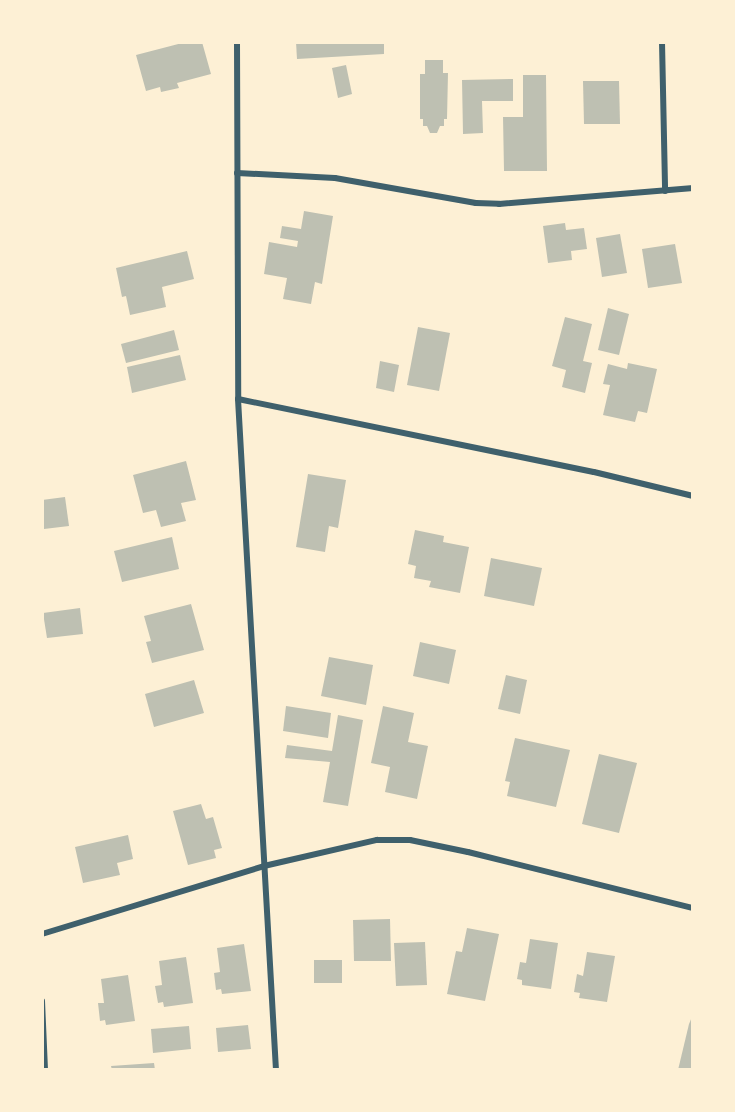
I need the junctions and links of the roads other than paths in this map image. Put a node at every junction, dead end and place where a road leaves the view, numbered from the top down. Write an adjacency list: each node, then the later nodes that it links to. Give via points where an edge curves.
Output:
1 (237, 42): 3 (street)
2 (662, 42): 5 (street)
3 (237, 173): 5 (street, via 335,178 499,204); 6 (street)
4 (693, 188): 5 (street)
5 (665, 191)
6 (238, 399): 7 (street); 8 (street)
7 (693, 496)
8 (264, 866): 9 (street, via 377,840 410,840); 10 (street); 13 (street)
9 (693, 908)
10 (42, 934)
11 (42, 1001): 12 (street)
12 (45, 1070)
13 (276, 1070)

